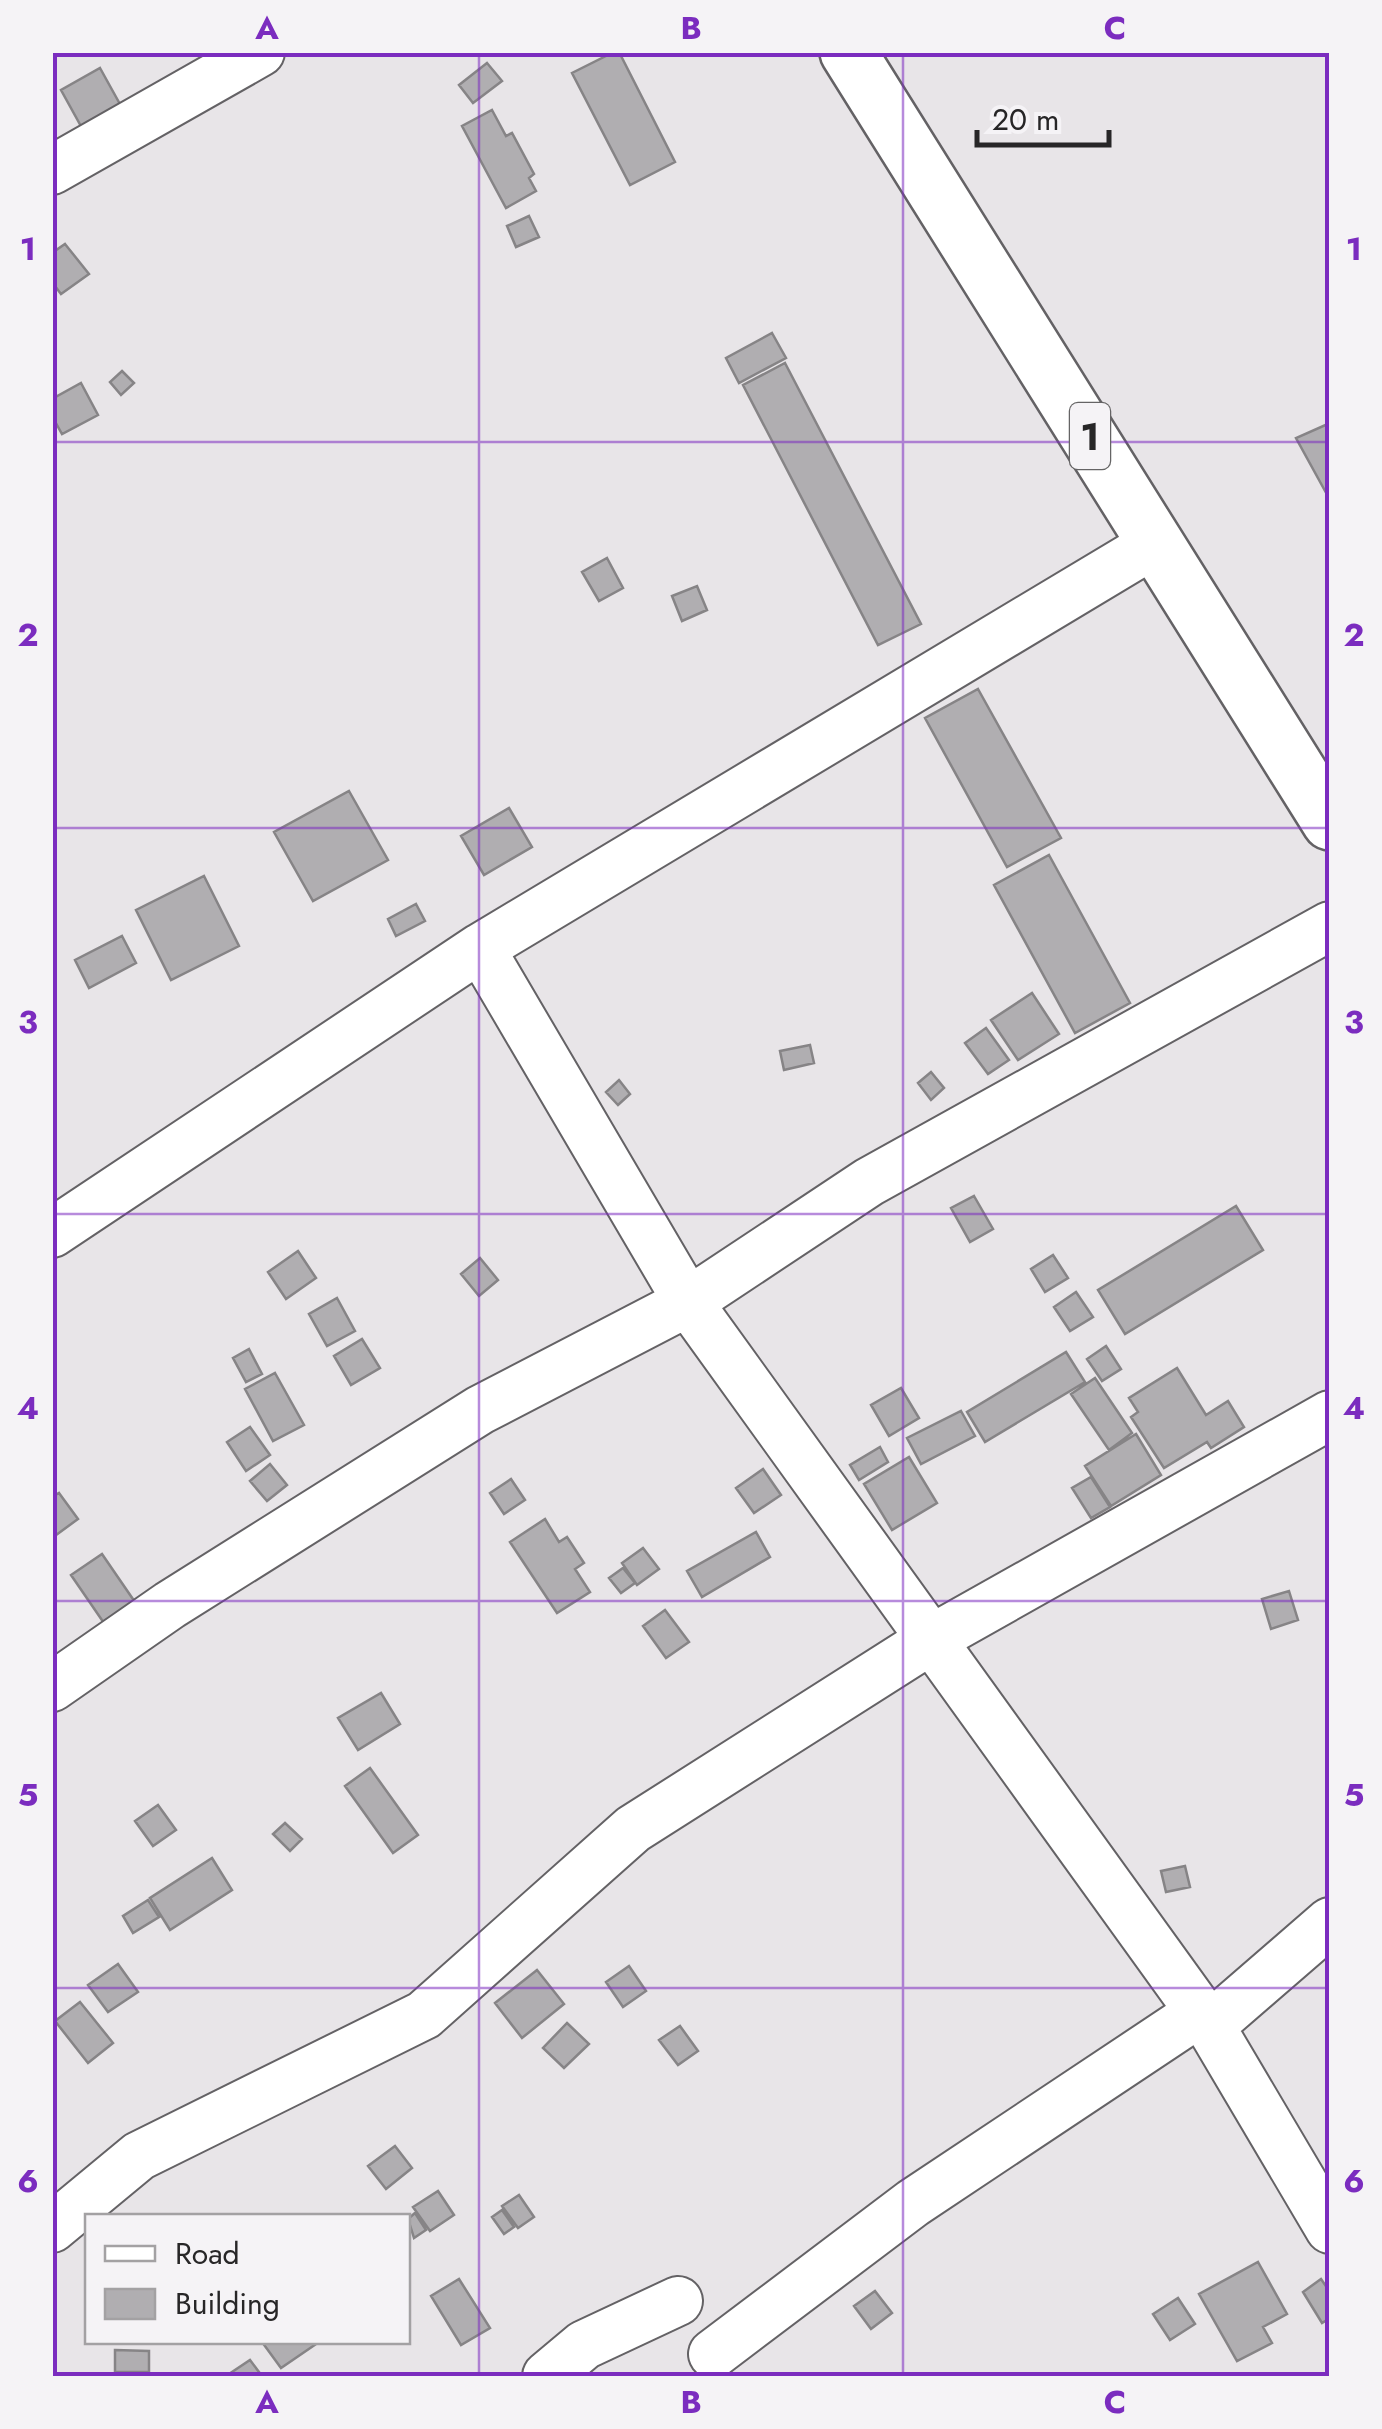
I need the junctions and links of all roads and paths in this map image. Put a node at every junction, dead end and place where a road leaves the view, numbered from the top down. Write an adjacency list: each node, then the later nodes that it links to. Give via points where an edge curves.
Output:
1 (260, 52): 3 (street)
2 (848, 52): 4 (main road, 1)
3 (59, 151)
4 (1157, 542): 5 (main road, 1); 7 (street)
5 (1323, 799)
6 (1330, 926): 9 (street, via 869,1182)
7 (480, 948): 8 (street); 9 (street)
8 (52, 1233)
9 (688, 1302): 11 (street); 12 (street, via 480,1410)
10 (1330, 1415): 11 (street)
11 (932, 1639): 14 (street); 15 (street, via 633,1829 424,2014 139,2156)
12 (52, 1687)
13 (1330, 1922): 14 (street)
14 (1205, 2019): 16 (street); 18 (street, via 913,2204)
15 (52, 2228)
16 (1330, 2228)
17 (678, 2301): 19 (street, via 584,2345)
18 (714, 2354)
19 (547, 2376)

